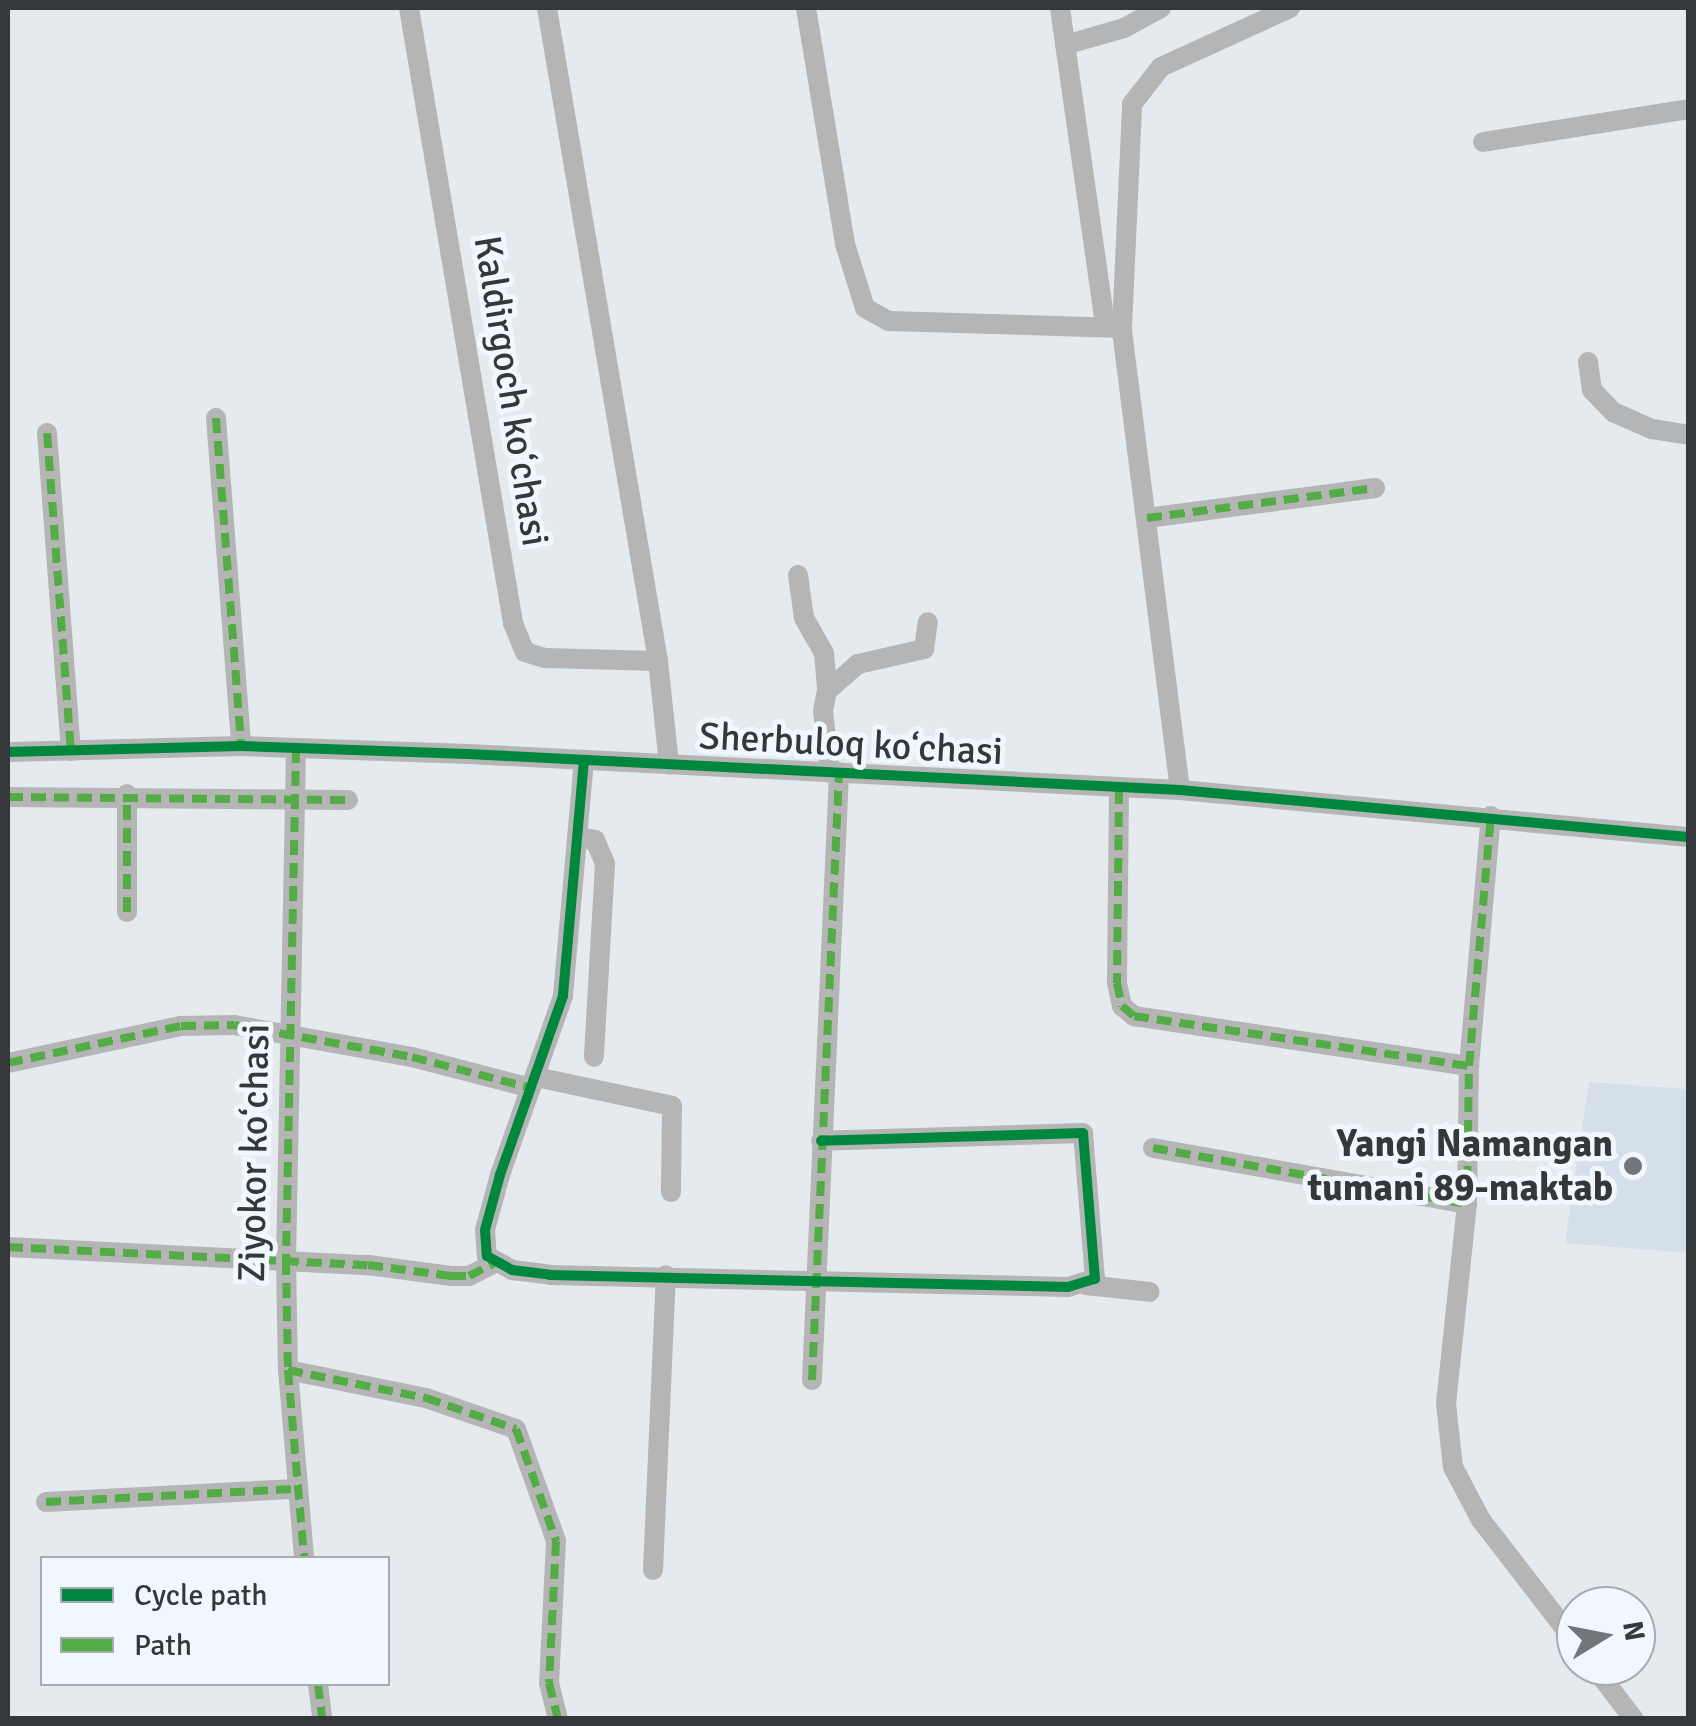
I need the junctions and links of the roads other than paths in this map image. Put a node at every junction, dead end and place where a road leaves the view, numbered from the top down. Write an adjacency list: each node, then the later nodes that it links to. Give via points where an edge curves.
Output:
1 (409, 8): 19 (street, Kaldirgoch koʻchasi, via 513,624 525,652 545,658)
2 (547, 8): 19 (street)
3 (806, 8): 10 (street, via 844,244 865,308 888,321)
4 (1060, 8): 7 (street)
5 (1161, 8): 7 (street, via 1124,28)
6 (1290, 8): 10 (street, via 1171,62 1139,88 1132,104)
7 (1066, 45): 10 (street)
8 (1688, 109): 9 (street)
9 (1483, 142)
10 (1114, 326): 16 (street)
11 (1588, 362): 14 (street, via 1592,390 1613,412 1652,430)
12 (216, 418): 21 (street)
13 (47, 434): 23 (street)
14 (1688, 435)
15 (1375, 488): 16 (street)
16 (1146, 518): 29 (street)
17 (798, 575): 20 (street, via 804,618 824,653)
18 (928, 622): 20 (street, via 924,649 858,664)
19 (658, 661): 26 (street)
20 (827, 691): 27 (street, via 823,712)
21 (241, 746): 22 (street, Sherbuloq koʻchasi); 23 (street, Sherbuloq koʻchasi)
22 (296, 748): 25 (street, Sherbuloq koʻchasi); 32 (street, Ziyokor koʻchasi)
23 (70, 751): 24 (street, Sherbuloq koʻchasi)
24 (8, 752)
25 (584, 760): 26 (street, Sherbuloq koʻchasi); 35 (street)
26 (669, 764): 27 (street, Sherbuloq koʻchasi)
27 (835, 773): 28 (street, Sherbuloq koʻchasi); 43 (street)
28 (1119, 789): 29 (street, Sherbuloq koʻchasi); 41 (street, via 1115,952 1122,1006 1134,1016)
29 (1180, 790): 34 (street, Sherbuloq koʻchasi)
30 (128, 794): 31 (street); 32 (street); 37 (street)
31 (8, 796)
32 (293, 799): 33 (street); 38 (street, Ziyokor koʻchasi)
33 (348, 800)
34 (1491, 816): 36 (street, Sherbuloq koʻchasi); 41 (street)
35 (578, 837): 39 (street, via 595,840 605,864); 42 (street, via 563,996)
36 (1688, 837)
37 (127, 912)
38 (291, 1033): 40 (street, via 182,1026); 42 (street); 48 (street, Ziyokor koʻchasi)
39 (594, 1057)
40 (8, 1063)
41 (1469, 1066): 46 (street)
42 (534, 1083): 45 (street, via 672,1106); 49 (street, via 485,1230 487,1256)
43 (821, 1142): 51 (street); 52 (street, via 1083,1133 1095,1279)
44 (1153, 1148): 46 (street)
45 (671, 1192)
46 (1467, 1204): 60 (street, via 1446,1403 1452,1467 1482,1520)
47 (8, 1247): 48 (street)
48 (286, 1260): 49 (street, via 451,1276 469,1276); 54 (street, Ziyokor koʻchasi)
49 (495, 1263): 50 (street, via 550,1275)
50 (666, 1275): 51 (street); 59 (street)
51 (815, 1279): 52 (street); 55 (street)
52 (1086, 1285): 53 (street)
53 (1150, 1292)
54 (288, 1370): 56 (street, Ziyokor koʻchasi); 64 (street, via 426,1398 516,1429 556,1541 550,1683)
55 (812, 1380)
56 (297, 1489): 57 (street); 58 (street, Ziyokor koʻchasi)
57 (46, 1502)
58 (304, 1556)
59 (652, 1570)
60 (1556, 1618)
61 (318, 1686): 63 (street)
62 (1608, 1686): 65 (street)
63 (322, 1718)
64 (558, 1718)
65 (1633, 1718)

